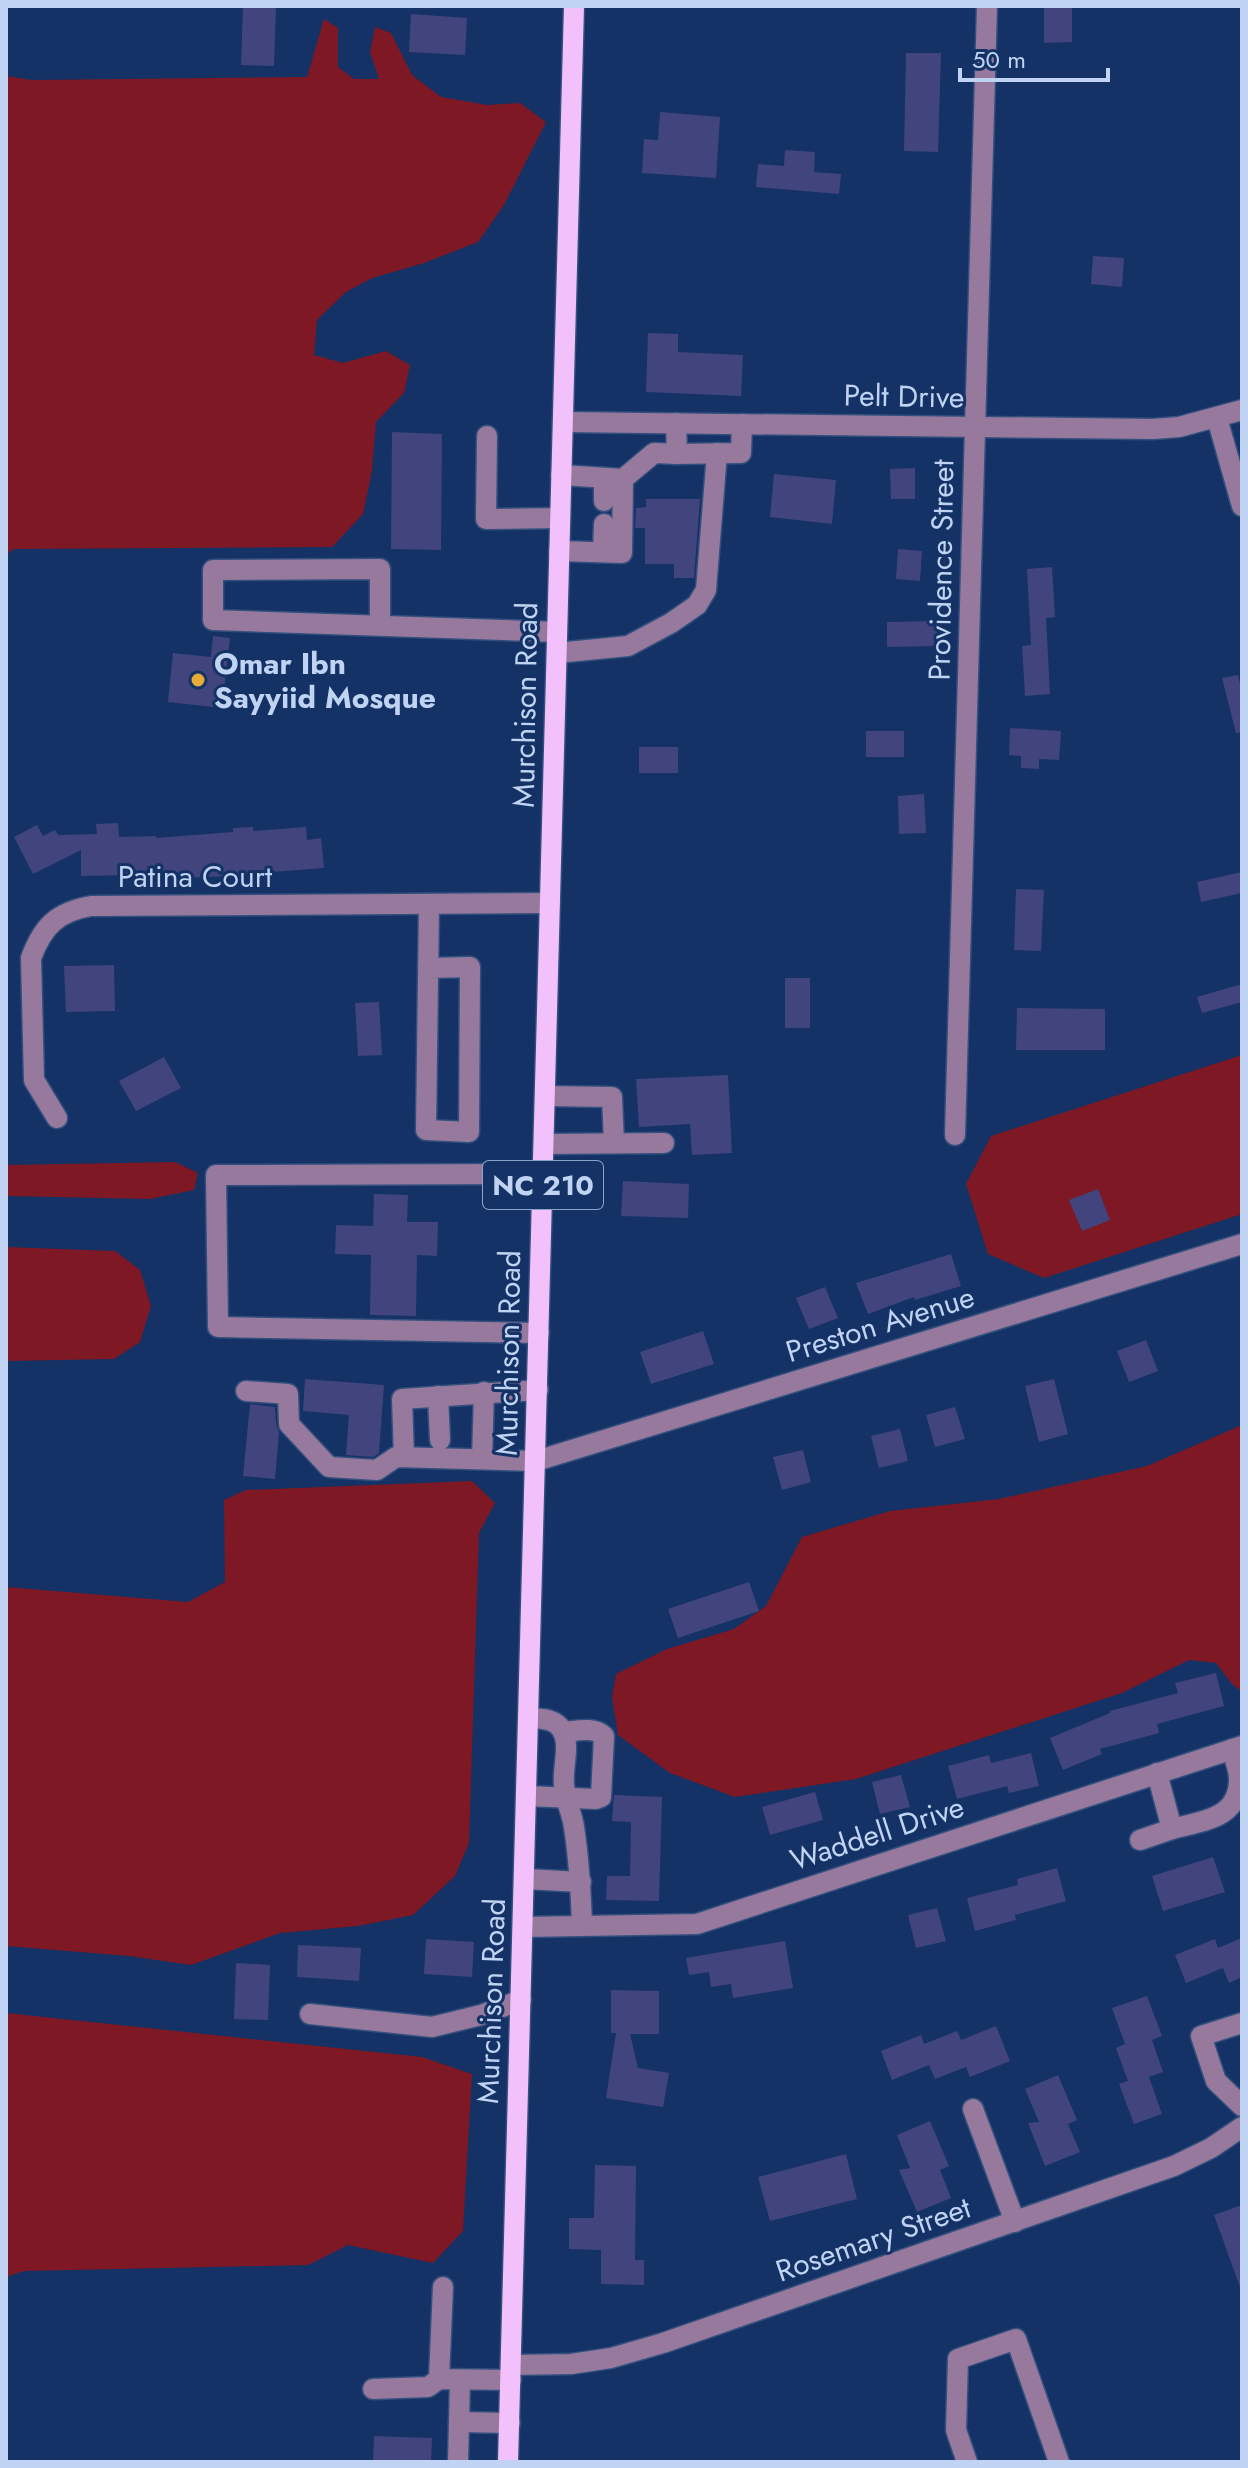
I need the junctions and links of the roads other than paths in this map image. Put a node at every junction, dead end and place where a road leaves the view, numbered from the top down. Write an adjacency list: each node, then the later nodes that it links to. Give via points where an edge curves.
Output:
1 (574, 6): 5 (main road, Murchison Road / NC 210)
2 (987, 6): 8 (street, Providence Street)
3 (1242, 410): 4 (street, Pelt Drive)
4 (1217, 418): 8 (street, Pelt Drive, via 1153,429); 15 (street)
5 (563, 422): 6 (street, Pelt Drive); 12 (main road, Murchison Road / NC 210)
6 (676, 423): 7 (street, Pelt Drive); 11 (street)
7 (742, 424): 8 (street, Pelt Drive); 10 (street, via 741,453)
8 (975, 427): 28 (street, Providence Street)
9 (487, 436): 16 (street, via 486,519)
10 (717, 453): 11 (street); 22 (street, via 706,590 697,605 628,646)
11 (677, 454): 13 (street, via 654,453)
12 (561, 475): 13 (street); 16 (main road, Murchison Road / NC 210)
13 (613, 479): 14 (street); 19 (street, via 622,553)
14 (604, 501)
15 (1242, 506)
16 (560, 518): 18 (main road, Murchison Road / NC 210)
17 (604, 524): 19 (street)
18 (559, 551): 19 (street); 21 (main road, Murchison Road / NC 210)
19 (603, 552)
20 (380, 624): 20 (street, via 213,620 213,570 380,569); 21 (street)
21 (557, 632): 22 (main road, Murchison Road / NC 210)
22 (557, 653): 23 (main road, Murchison Road / NC 210)
23 (550, 903): 24 (street, Patina Court); 26 (main road, Murchison Road / NC 210)
24 (429, 904): 25 (street); 27 (street, Patina Court, via 69,910 51,923 31,958 34,1080)
25 (428, 968): 25 (street, via 426,1130 469,1132 470,967)
26 (546, 1096): 29 (street, via 612,1097); 31 (main road, Murchison Road / NC 210)
27 (57, 1118)
28 (955, 1135)
29 (614, 1143): 30 (street); 31 (street)
30 (664, 1143)
31 (544, 1144): 32 (main road, Murchison Road / NC 210)
32 (543, 1174): 34 (main road, Murchison Road / NC 210); 34 (street, via 216,1175 218,1327)
33 (1242, 1244): 42 (street, Preston Avenue)
34 (539, 1333): 35 (main road, Murchison Road / NC 210)
35 (538, 1390): 37 (street); 42 (main road, Murchison Road / NC 210)
36 (246, 1391): 40 (street, via 288,1394 289,1424 329,1467 377,1470)
37 (484, 1392): 38 (street); 41 (street)
38 (438, 1396): 39 (street); 40 (street, via 402,1399)
39 (440, 1440)
40 (404, 1457): 41 (street, Preston Avenue)
41 (482, 1459): 42 (street, Preston Avenue)
42 (536, 1461): 43 (main road, Murchison Road / NC 210)
43 (529, 1718): 44 (street, via 549,1720); 47 (main road, Murchison Road / NC 210)
44 (563, 1732): 48 (street); 48 (street, via 598,1731 604,1740 601,1797)
45 (1237, 1748): 46 (street, Waddell Drive); 49 (street, via 1240,1780 1229,1809)
46 (1157, 1773): 49 (street); 53 (street, Waddell Drive, via 697,1924)
47 (527, 1796): 48 (street); 51 (main road, Murchison Road / NC 210)
48 (566, 1798): 52 (street)
49 (1172, 1829): 50 (street)
50 (1140, 1840)
51 (525, 1879): 52 (street); 54 (main road, Murchison Road / NC 210)
52 (581, 1882): 53 (street)
53 (582, 1926): 54 (street, Waddell Drive)
54 (523, 1927): 55 (main road, Murchison Road / NC 210)
55 (521, 2000): 56 (street, via 432,2027); 63 (main road, Murchison Road / NC 210)
56 (310, 2014)
57 (1242, 2023): 58 (street, via 1201,2036 1216,2081)
58 (1242, 2106)
59 (973, 2109): 61 (street)
60 (1242, 2127): 61 (street, Rosemary Street, via 1174,2166)
61 (1015, 2222): 63 (street, Rosemary Street, via 624,2355)
62 (443, 2287): 64 (street)
63 (512, 2372): 65 (street, Rosemary Street); 68 (main road, Murchison Road / NC 210)
64 (439, 2379): 65 (street, Rosemary Street); 66 (street, Rosemary Street, via 428,2387)
65 (460, 2380): 67 (street)
66 (373, 2389)
67 (459, 2422): 68 (street); 69 (street)
68 (510, 2423): 70 (main road, Murchison Road / NC 210)
69 (458, 2462)
70 (508, 2462)
71 (967, 2462): 72 (street, via 956,2430 958,2359 1016,2339)
72 (1059, 2462)

